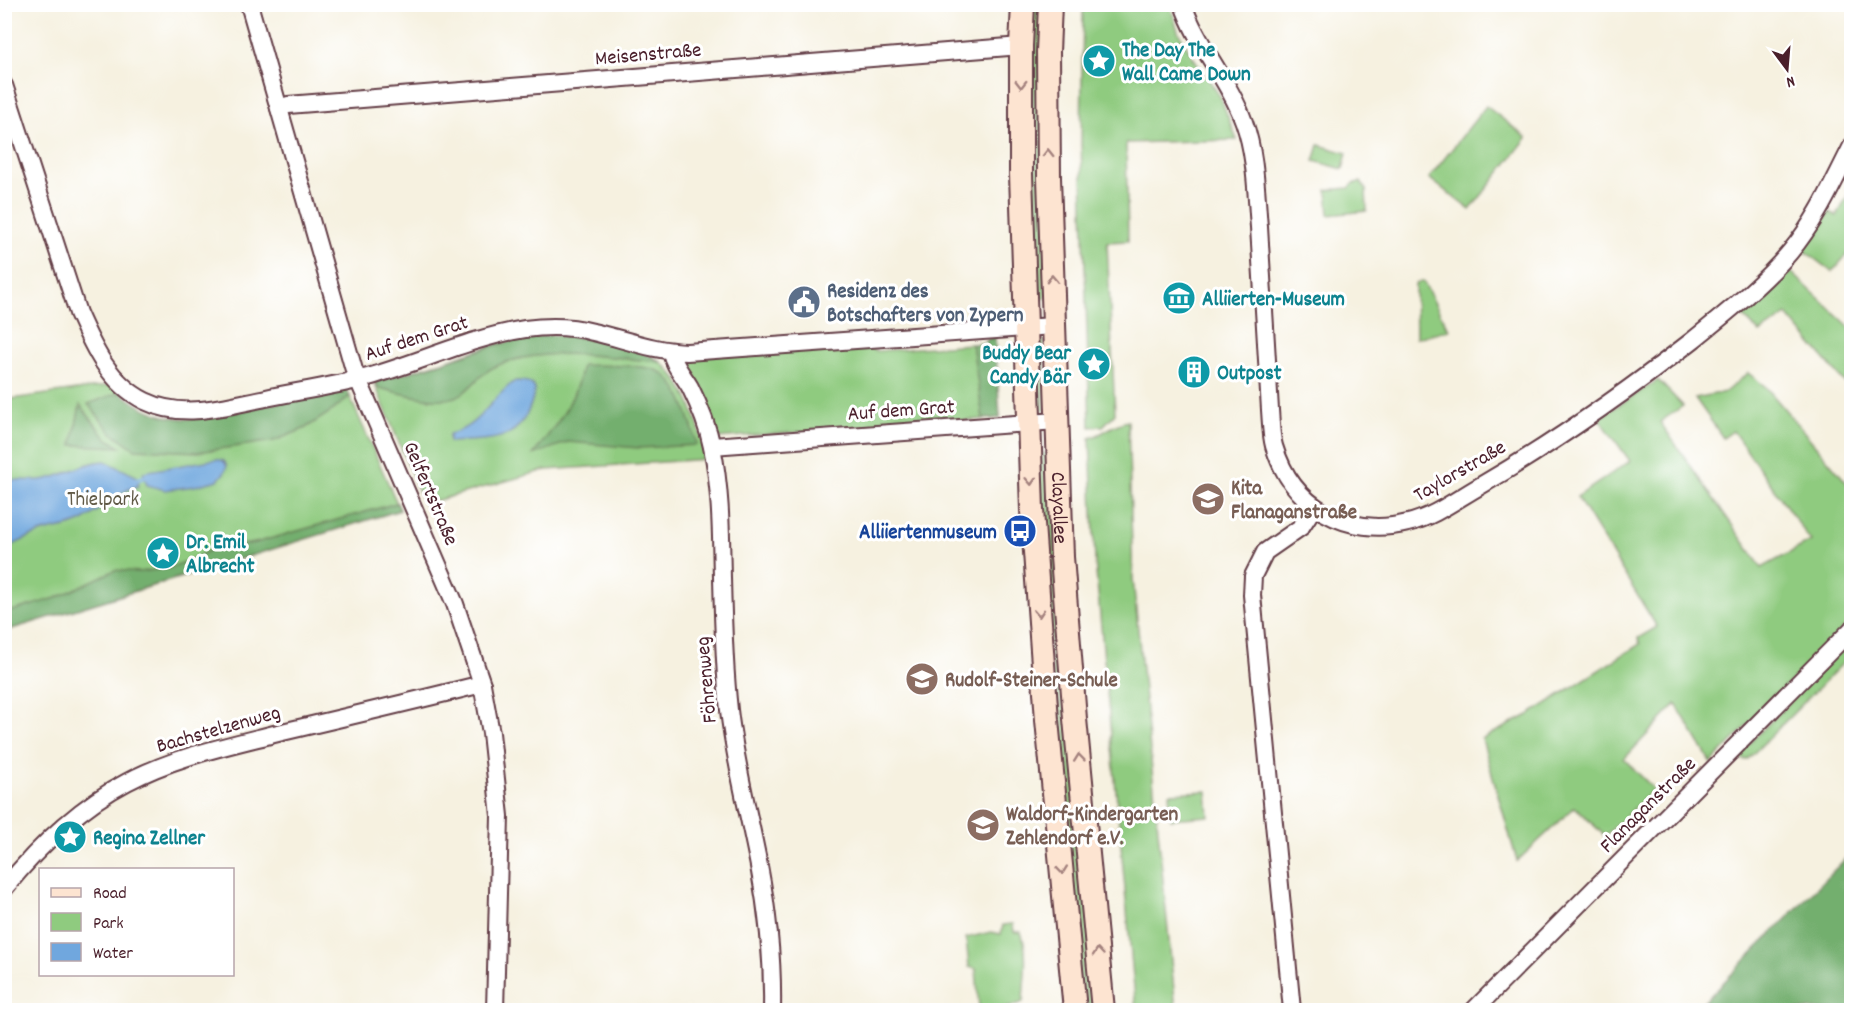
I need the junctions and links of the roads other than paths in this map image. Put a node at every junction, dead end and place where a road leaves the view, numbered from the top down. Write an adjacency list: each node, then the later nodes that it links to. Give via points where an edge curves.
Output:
1 (249, 4): 7 (street, Gelfertstraße)
2 (1023, 4): 5 (main road, Clayallee)
3 (1050, 4): 9 (main road, Clayallee, one-way to 3, via 1047,115)
4 (1183, 4): 16 (street, Taylorstraße, via 1247,132 1255,177 1271,431 1290,480)
5 (1021, 46): 7 (street, Meisenstraße); 10 (main road, Clayallee, one-way to 10)
6 (4, 85): 12 (street, Auf dem Grat, via 78,313 92,345 121,384 161,408 184,412)
7 (279, 108): 12 (street, Gelfertstraße)
8 (1851, 146): 16 (street, Taylorstraße, via 1822,205 1790,253 1728,312 1659,366 1510,469 1410,523 1360,526 1333,519)
9 (1053, 326): 10 (street, Auf dem Grat); 13 (main road, Clayallee)
10 (1025, 327): 11 (street, Auf dem Grat); 14 (main road, Clayallee)
11 (671, 351): 12 (street, Auf dem Grat, via 592,331 549,327 506,332); 15 (street, Föhrenweg, via 691,389)
12 (358, 379): 18 (street, Gelfertstraße, via 455,604)
13 (1057, 421): 14 (street, Auf dem Grat); 23 (main road, Clayallee, one-way to 13, via 1068,640)
14 (1028, 422): 15 (street, Auf dem Grat); 22 (main road, Clayallee, one-way to 22, via 1047,720)
15 (712, 446): 21 (street, Föhrenweg, via 721,518 729,710 767,916)
16 (1314, 507): 24 (street, via 1301,527 1265,552 1253,576 1252,595)
17 (1851, 629): 25 (street, Flanaganstraße)
18 (482, 684): 19 (street, Bachstelzenweg, via 166,765 127,782 74,818 26,862); 20 (street, Gelfertstraße, via 500,816)
19 (4, 889)
20 (495, 1011)
21 (772, 1011)
22 (1075, 1011)
23 (1103, 1011)
24 (1292, 1011)
25 (1474, 1011)

